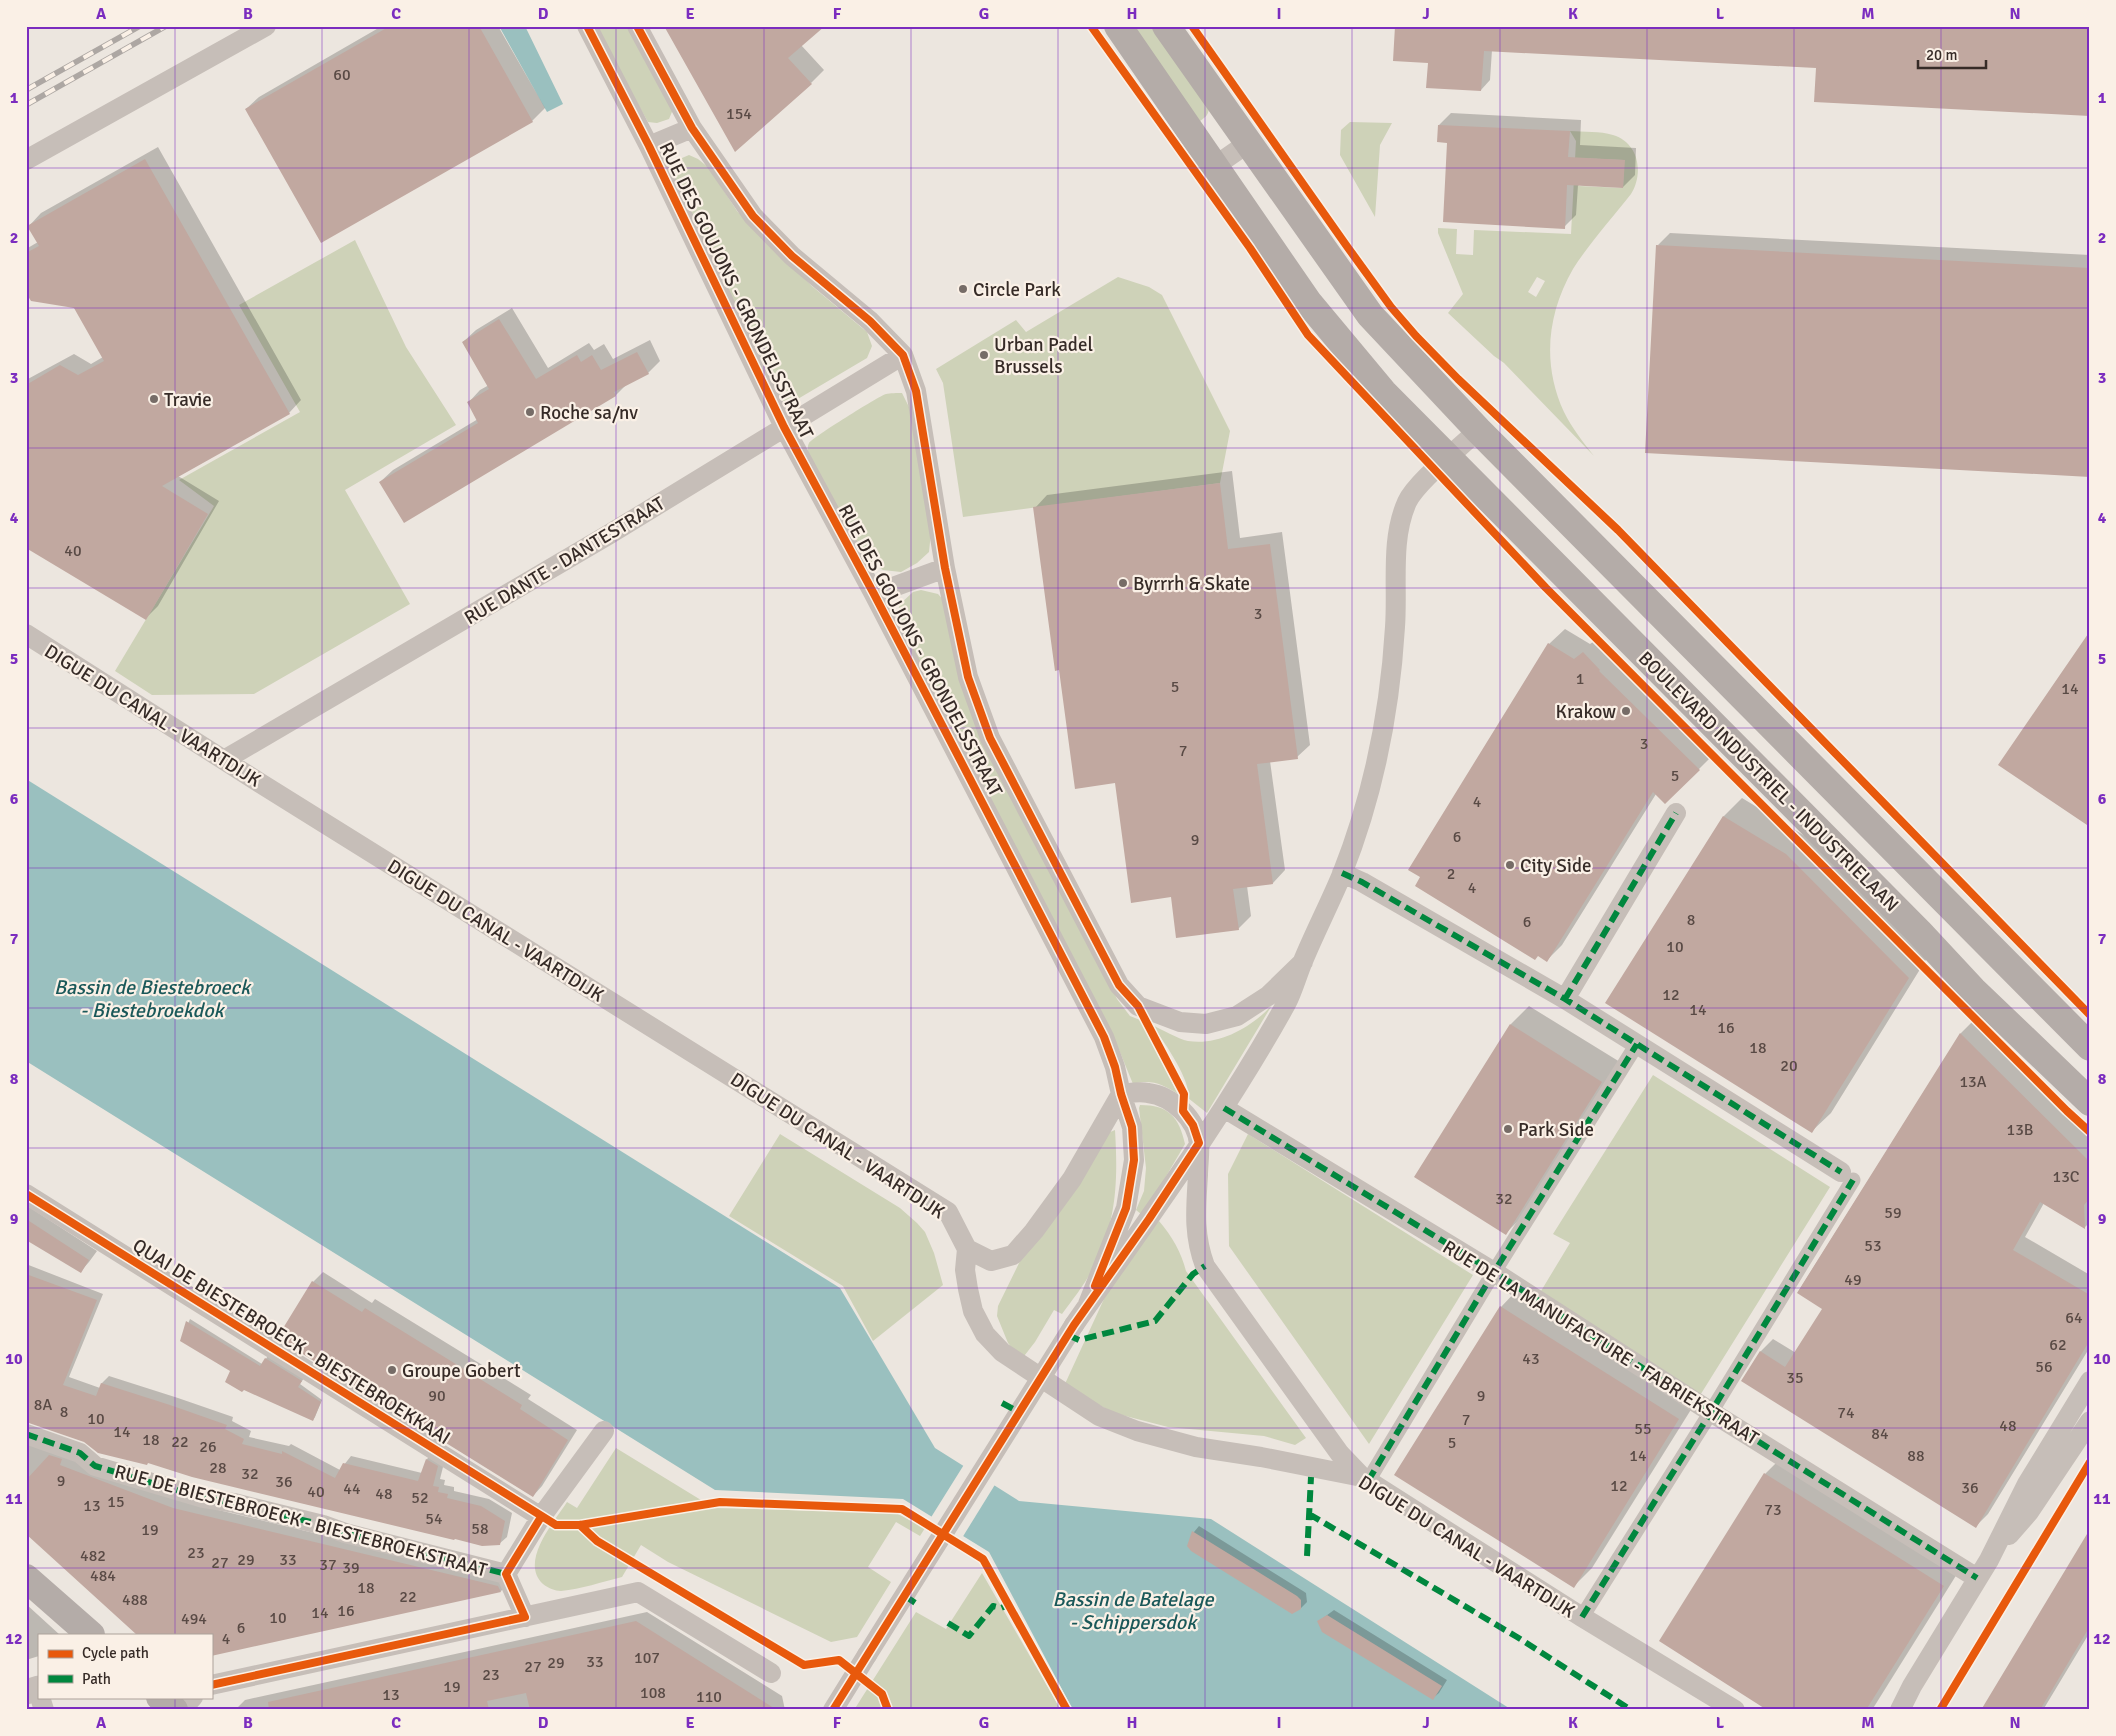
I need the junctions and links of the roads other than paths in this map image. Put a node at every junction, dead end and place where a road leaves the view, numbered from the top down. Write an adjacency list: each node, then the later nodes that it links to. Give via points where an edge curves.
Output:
1 (266, 26): 9 (street)
2 (587, 26): 8 (street, RUE DES GOUJONS - GRONDELSSTRAAT)
3 (637, 26): 6 (street, RUE DES GOUJONS - GRONDELSSTRAAT)
4 (1118, 26): 10 (main road, BOULEVARD INDUSTRIEL - INDUSTRIELAAN)
5 (1166, 26): 7 (main road)
6 (692, 128): 8 (street, RUE DES GOUJONS - GRONDELSSTRAAT); 11 (street, RUE DES GOUJONS - GRONDELSSTRAAT, via 753,216 792,256 870,321)
7 (1248, 143): 10 (street); 13 (main road, via 1370,315)
8 (649, 146): 12 (street, RUE DES GOUJONS - GRONDELSSTRAAT)
9 (26, 160)
10 (1215, 166): 14 (main road, BOULEVARD INDUSTRIEL - INDUSTRIELAAN, via 1308,302 1383,392)
11 (903, 355): 12 (street, RUE DANTE - DANTESTRAAT); 15 (street, RUE DES GOUJONS - GRONDELSSTRAAT, via 916,391)
12 (784, 427): 16 (street, RUE DES GOUJONS - GRONDELSSTRAAT); 18 (street, RUE DANTE - DANTESTRAAT, via 608,535)
13 (1478, 430): 14 (street); 24 (main road)
14 (1448, 459): 20 (street, via 1409,498 1399,521 1396,626 1390,683 1369,796); 26 (main road, BOULEVARD INDUSTRIEL - INDUSTRIELAAN, via 1973,990)
15 (945, 568): 16 (street); 21 (street, RUE DES GOUJONS - GRONDELSSTRAAT, via 968,677 990,738 1119,985 1138,1006 1180,1022 1206,1024 1237,1016 1268,996)
16 (874, 594): 25 (street, RUE DES GOUJONS - GRONDELSSTRAAT, via 1104,1037)
17 (26, 634): 18 (street, DIGUE DU CANAL - VAARTDIJK)
18 (224, 760): 31 (street, DIGUE DU CANAL - VAARTDIJK, via 948,1212)
19 (1676, 813): 22 (street)
20 (1342, 873): 21 (street); 22 (street)
21 (1302, 962): 27 (street, via 1287,1001)
22 (1565, 999): 23 (street)
23 (1637, 1044): 29 (street); 32 (street)
24 (2090, 1046)
25 (1121, 1094): 28 (street, via 1149,1093 1163,1097 1183,1111 1193,1124); 31 (street, via 1072,1179 1013,1255 991,1260); 33 (street, RUE DES GOUJONS - GRONDELSSTRAAT, via 1132,1127 1134,1160 1126,1208)
26 (2090, 1102)
27 (1224, 1108): 28 (street); 32 (street, RUE DE LA MANUFACTURE - FABRIEKSTRAAT)
28 (1199, 1143): 33 (street); 39 (street, via 1195,1214 1198,1245 1205,1266 1340,1454)
29 (1847, 1176): 35 (street)
30 (26, 1194): 40 (street, QUAI DE BIESTEBROECK - BIESTEBROEKKAAI)
31 (967, 1249): 39 (street, DIGUE DU CANAL - VAARTDIJK, via 965,1270 968,1289 973,1311 985,1334 1002,1352 1099,1416 1137,1432 1196,1447)
32 (1494, 1272): 35 (street, RUE DE LA MANUFACTURE - FABRIEKSTRAAT); 39 (street)
33 (1088, 1304): 54 (street, bridge)
34 (2090, 1381): 41 (street, via 2027,1484)
35 (1711, 1412): 44 (street, RUE DE LA MANUFACTURE - FABRIEKSTRAAT); 45 (street)
36 (2090, 1421): 41 (street, via 2029,1512)
37 (604, 1431): 40 (street)
38 (26, 1434): 42 (street, RUE DE BIESTEBROECK - BIESTEBROEKSTRAAT, via 80,1453 95,1466 203,1498 323,1525)
39 (1365, 1479): 45 (street, DIGUE DU CANAL - VAARTDIJK)
40 (541, 1517): 42 (street)
41 (1989, 1560): 44 (street)
42 (506, 1574): 46 (street, RUE DE BIESTEBROECK - BIESTEBROEKSTRAAT)
43 (26, 1578): 47 (main road)
44 (1977, 1578): 56 (street)
45 (1582, 1616): 55 (street, DIGUE DU CANAL - VAARTDIJK)
46 (526, 1617): 48 (street, via 638,1592); 49 (street)
47 (89, 1634)
48 (771, 1673)
49 (212, 1685)
50 (161, 1698): 52 (main road)
51 (192, 1698): 53 (street)
52 (174, 1710)
53 (181, 1710)
54 (833, 1710)
55 (1735, 1710)
56 (1900, 1710)

